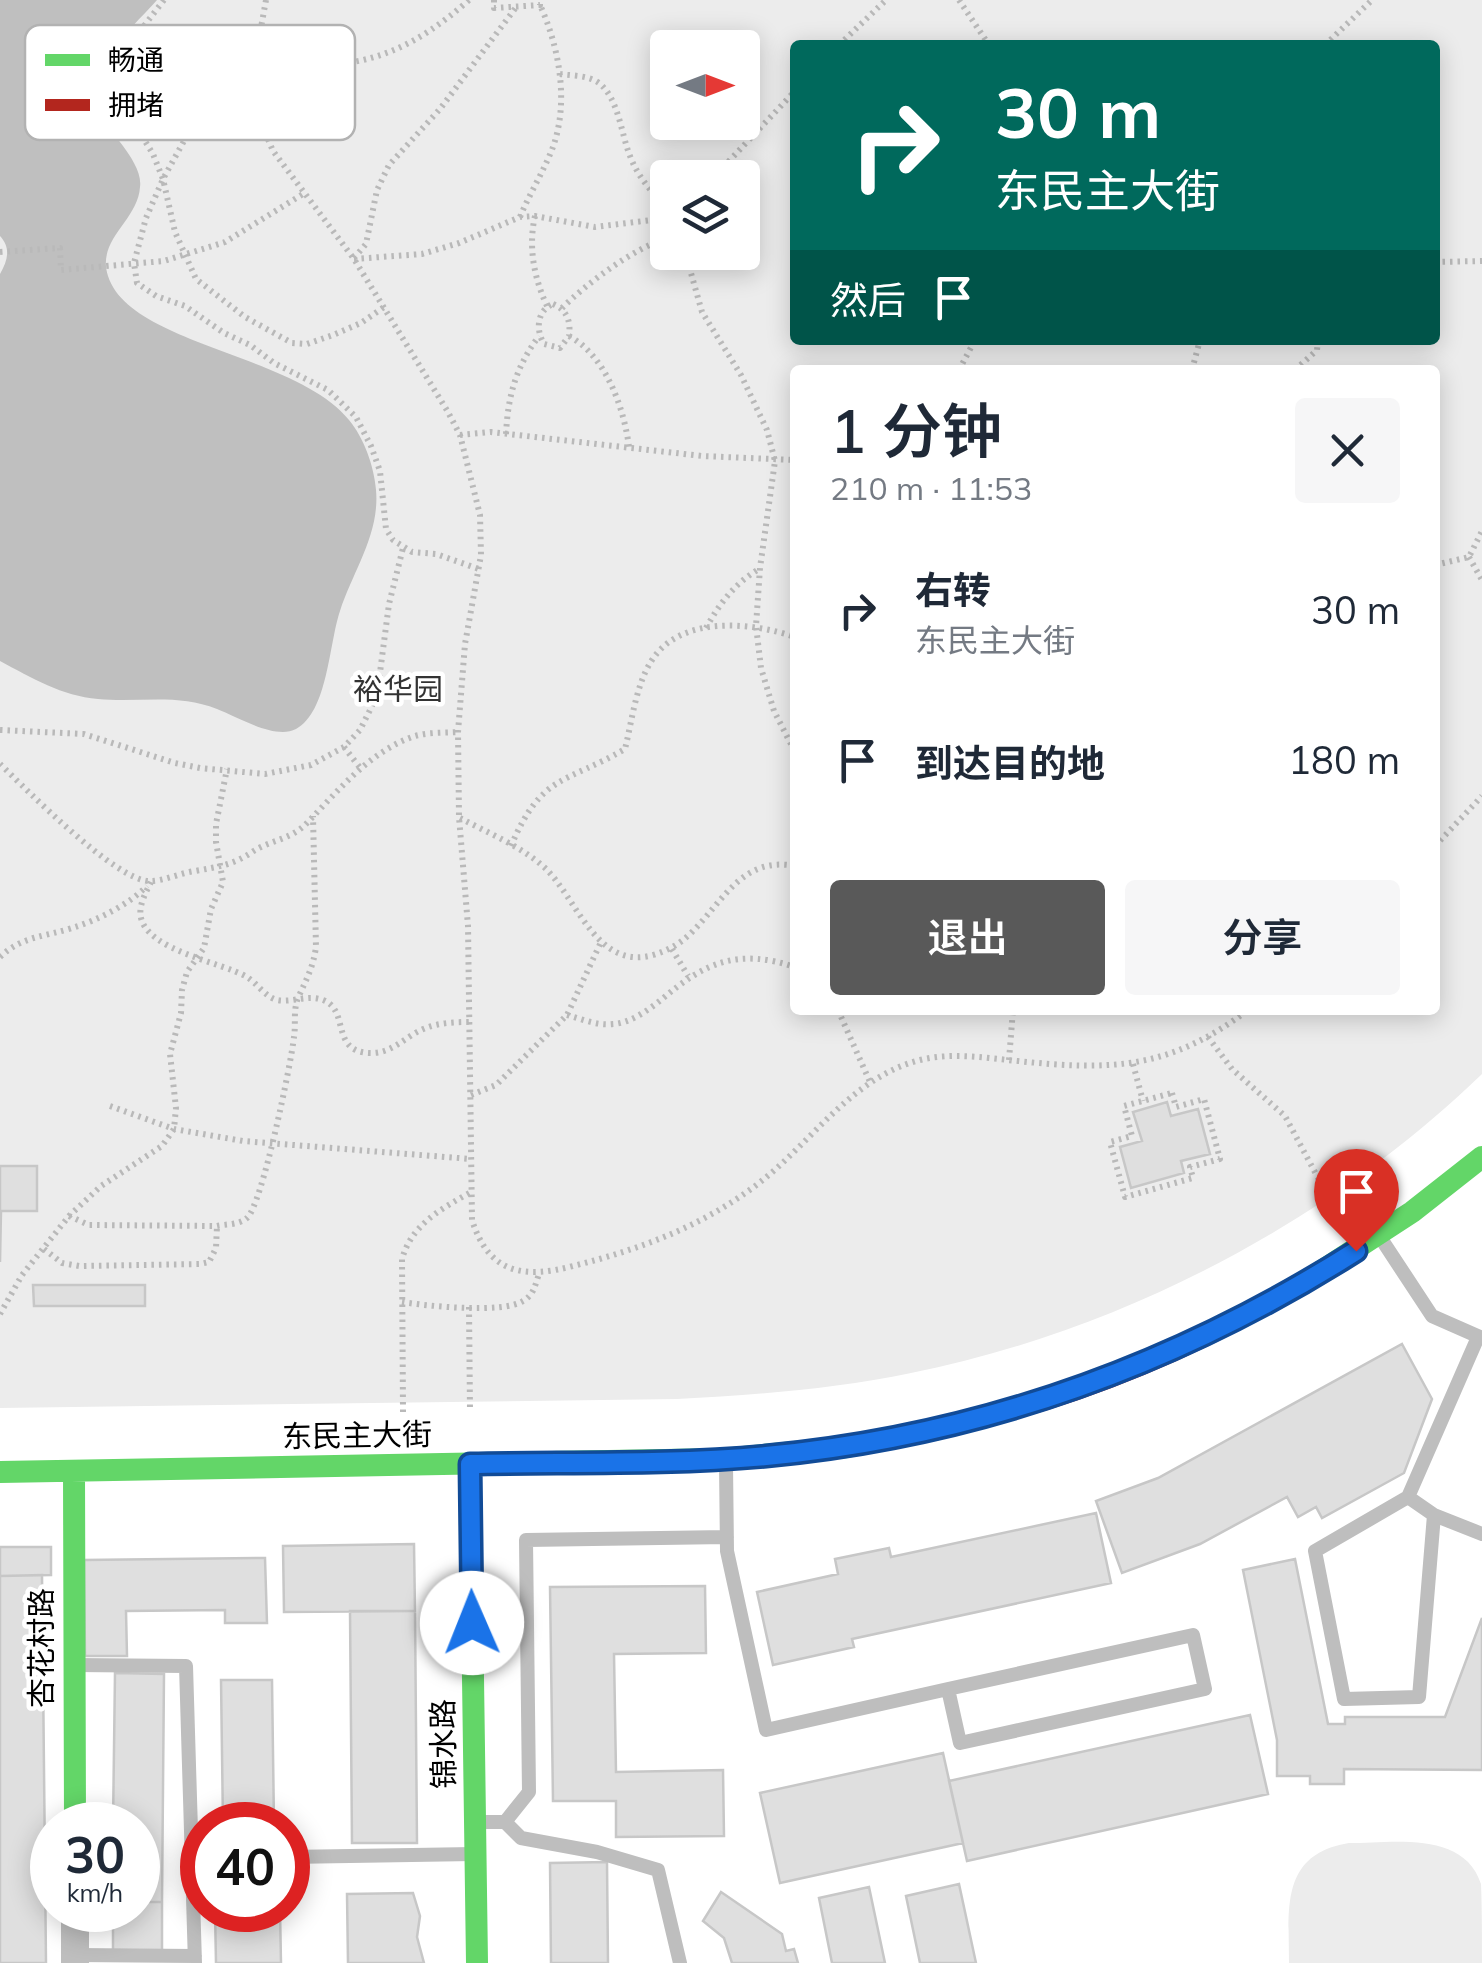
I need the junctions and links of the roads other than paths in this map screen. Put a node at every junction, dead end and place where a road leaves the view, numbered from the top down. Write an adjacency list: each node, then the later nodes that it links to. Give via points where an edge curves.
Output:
1 (1482, 1156): 2 (main road, 东民主大街)
2 (1379, 1236): 3 (lane, via 1432,1316); 4 (main road, 东民主大街, via 1238,1321 1085,1387 926,1432)
3 (1480, 1338): 8 (lane)
4 (726, 1458): 5 (main road, 东民主大街); 11 (lane)
5 (470, 1464): 6 (main road, 东民主大街); 16 (main road, 锦水路)
6 (74, 1470): 7 (main road, 东民主大街); 12 (main road, 杏花村路)
7 (0, 1472)
8 (1408, 1497): 9 (lane); 9 (lane, via 1314,1551 1344,1698 1420,1697)
9 (1434, 1515): 10 (lane)
10 (1482, 1534)
11 (727, 1537): 13 (lane, via 766,1730); 17 (lane, via 526,1540 529,1792)
12 (75, 1666): 14 (main road, 杏花村路); 15 (lane, via 186,1666)
13 (948, 1689): 13 (lane, via 1193,1635 1205,1689 960,1743)
14 (75, 1802)
15 (194, 1802)
16 (474, 1822): 17 (lane); 18 (main road, 锦水路)
17 (505, 1822): 25 (lane, via 521,1838 658,1870)
18 (475, 1854): 19 (lane); 24 (main road, 锦水路)
19 (310, 1858)
20 (75, 1932): 22 (street)
21 (196, 1932): 23 (lane)
22 (75, 1959): 23 (lane)
23 (195, 1959)
24 (477, 1963)
25 (680, 1963)

